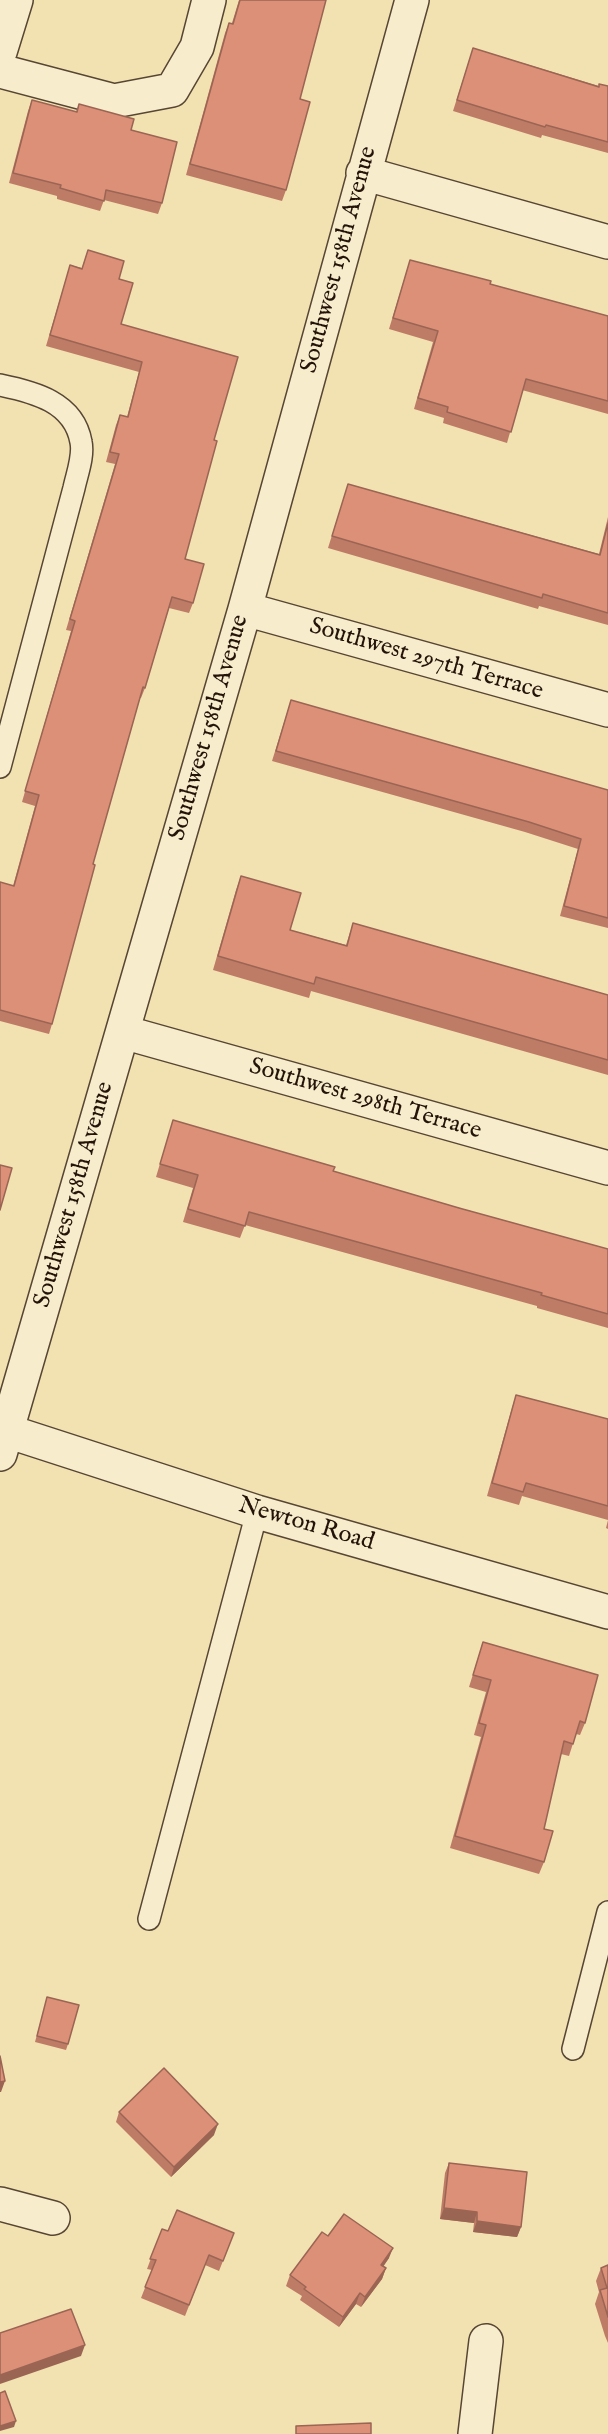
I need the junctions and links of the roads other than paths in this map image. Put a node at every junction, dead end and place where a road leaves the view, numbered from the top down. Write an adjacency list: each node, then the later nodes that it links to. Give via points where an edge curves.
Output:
1 (16, 0): 4 (street)
2 (209, 0): 5 (street, via 197,47 172,90 114,102)
3 (412, 0): 6 (street, Southwest 158th Avenue)
4 (0, 52)
5 (0, 72)
6 (363, 173): 7 (street); 9 (street, Southwest 158th Avenue)
7 (608, 242)
8 (0, 385): 11 (lane, via 52,401 69,414 82,444 74,488)
9 (245, 609): 10 (street, Southwest 297th Terrace); 12 (street, Southwest 158th Avenue)
10 (608, 710)
11 (0, 767)
12 (123, 1032): 13 (street, Southwest 298th Terrace); 14 (street, Southwest 158th Avenue)
13 (608, 1168)
14 (3, 1442): 15 (street, Newton Road)
15 (257, 1512): 16 (street, Newton Road); 18 (lane)
16 (608, 1612)
17 (608, 1912): 19 (lane)
18 (149, 1919)
19 (573, 2049)
20 (0, 2205): 21 (street)
21 (53, 2218)
22 (486, 2341): 23 (street)
23 (475, 2434)

